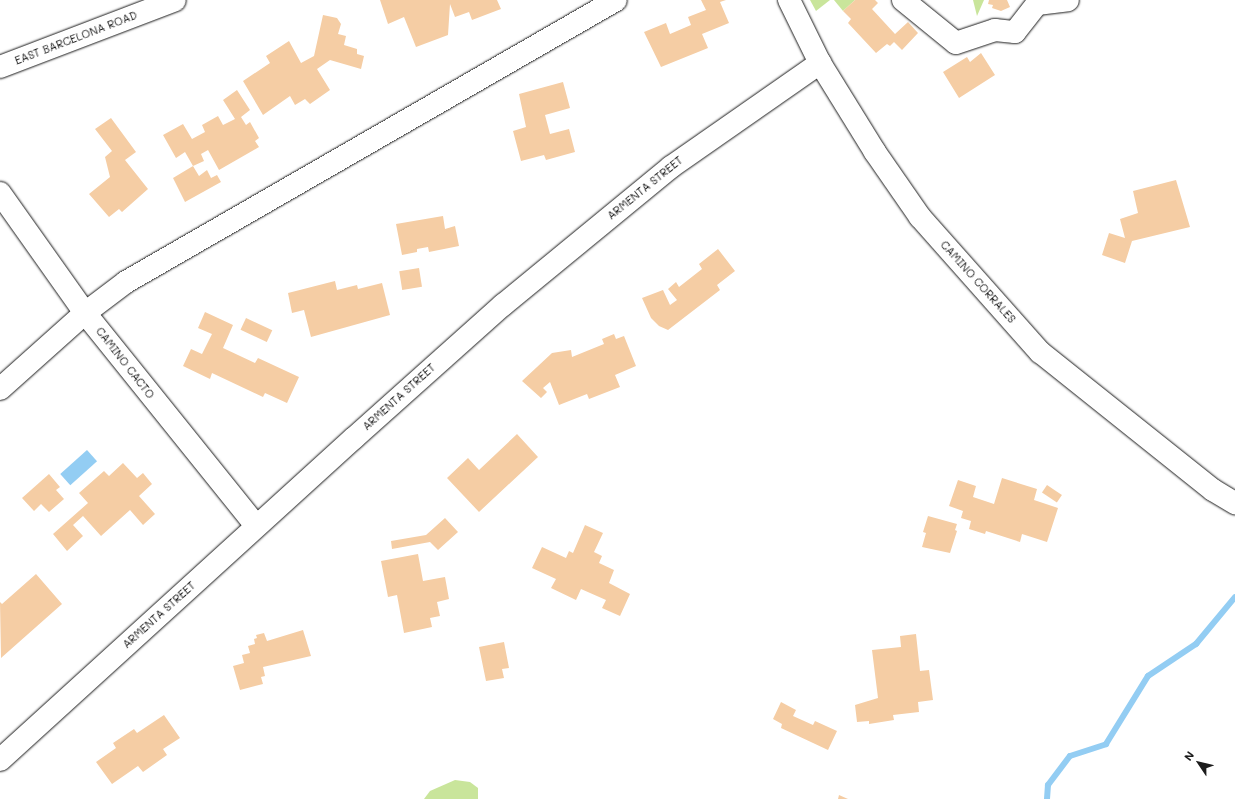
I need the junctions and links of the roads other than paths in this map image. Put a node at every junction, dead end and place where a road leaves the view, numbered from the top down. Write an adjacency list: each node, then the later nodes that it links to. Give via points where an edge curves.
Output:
1 (175, 0): 7 (street, EAST BARCELONA ROAD)
2 (616, 0): 9 (street, via 126,282)
3 (789, 0): 6 (street, CAMINO CORRALES)
4 (903, 0): 5 (street, via 956,43 995,30 1015,32 1037,4)
5 (1068, 0)
6 (820, 63): 11 (street, CAMINO CORRALES, via 874,152 920,217 1040,352 1213,490); 12 (street, ARMENTA STREET, via 685,156 611,215 441,360)
7 (0, 67)
8 (0, 193): 9 (street, CAMINO CACTO)
9 (85, 313): 10 (street); 12 (street, CAMINO CACTO)
10 (0, 389)
11 (1235, 503)
12 (256, 526): 13 (street, ARMENTA STREET)
13 (0, 760)

